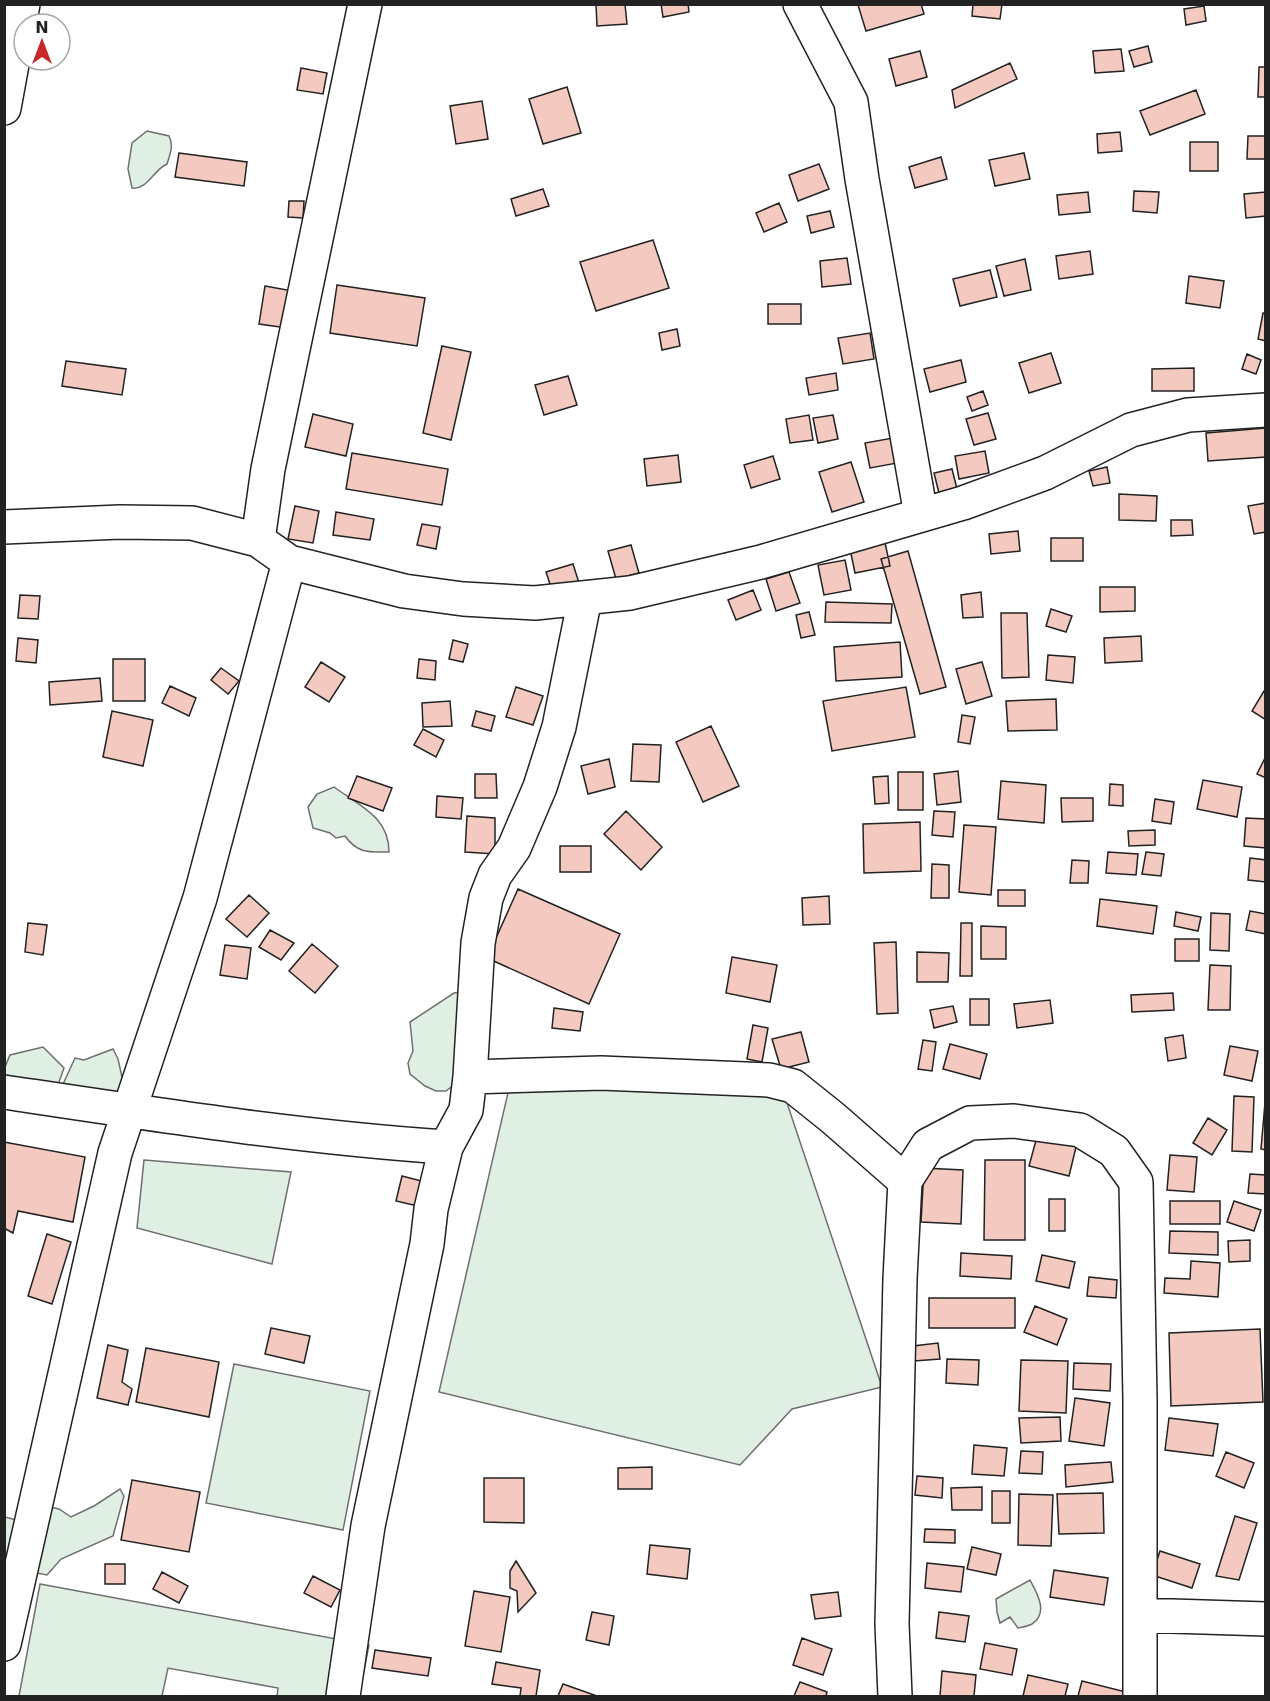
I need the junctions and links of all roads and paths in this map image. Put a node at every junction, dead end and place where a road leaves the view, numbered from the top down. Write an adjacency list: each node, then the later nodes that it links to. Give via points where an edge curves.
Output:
1 (23, 4): 4 (street)
2 (364, 4): 8 (street, via 268,469)
3 (800, 4): 6 (street, via 851,102)
4 (4, 108)
5 (1266, 410): 6 (street, via 1188,415 1131,430 1045,473)
6 (921, 515): 10 (street, via 761,562 630,593)
7 (4, 527): 8 (street, via 192,523)
8 (258, 540): 9 (street)
9 (289, 562): 10 (street, via 404,591 463,599 535,603); 13 (street, via 200,898)
10 (585, 598): 11 (street, via 560,727 514,848 495,875 486,898 478,943)
11 (471, 1077): 14 (street, via 466,1110); 15 (street, via 601,1073 770,1080 793,1086)
12 (4, 1092): 13 (street)
13 (128, 1111): 14 (street, via 354,1140); 18 (street, via 115,1153)
14 (446, 1147): 19 (street, via 368,1526)
15 (905, 1181): 16 (street, via 928,1145 970,1123 1014,1120 1080,1130 1114,1151 1137,1182); 20 (street, via 893,1600)
16 (1140, 1615): 17 (street); 21 (street)
17 (1266, 1619)
18 (4, 1644)
19 (343, 1696)
20 (895, 1696)
21 (1140, 1696)

